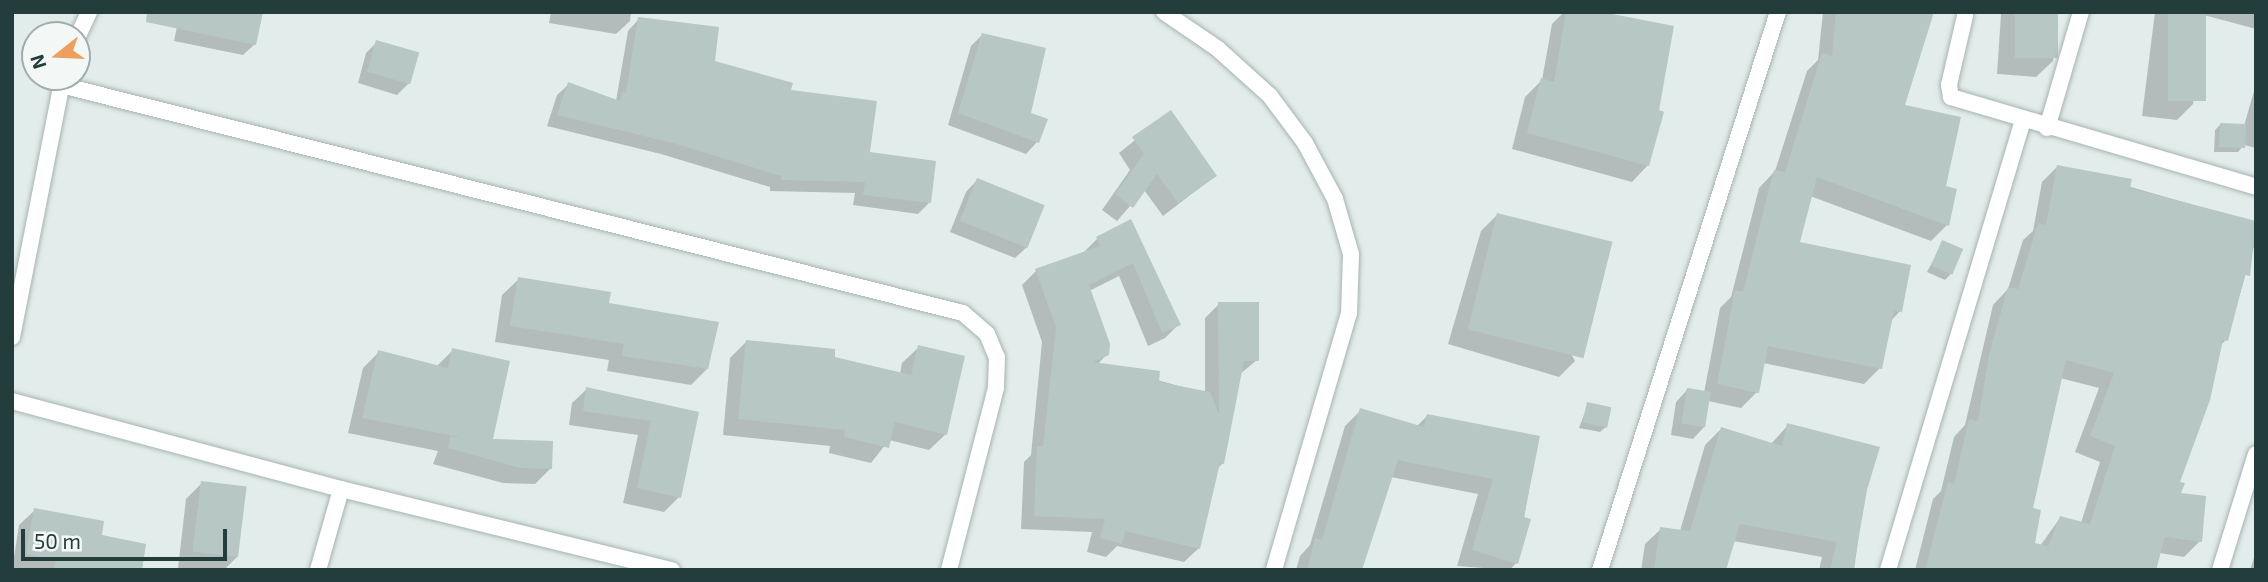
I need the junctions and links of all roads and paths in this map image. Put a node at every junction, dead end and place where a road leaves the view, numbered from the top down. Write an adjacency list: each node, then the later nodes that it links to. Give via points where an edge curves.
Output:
1 (1164, 12): 17 (lane, via 1218,49 1270,96 1305,143 1335,199 1351,254 1349,313)
2 (1778, 12): 18 (lane)
3 (2081, 12): 8 (lane)
4 (1965, 16): 7 (lane, via 1949,85 1951,97)
5 (91, 88): 16 (lane, via 963,313 987,334 997,357 996,388)
6 (60, 91): 10 (lane)
7 (2023, 121): 8 (lane); 19 (lane)
8 (2047, 128): 9 (lane)
9 (2256, 187)
10 (12, 337)
11 (12, 401): 13 (lane)
12 (2256, 454): 20 (lane)
13 (341, 489): 14 (lane); 15 (lane)
14 (318, 570)
15 (672, 570)
16 (949, 570)
17 (1273, 570)
18 (1600, 570)
19 (1888, 570)
20 (2220, 570)

